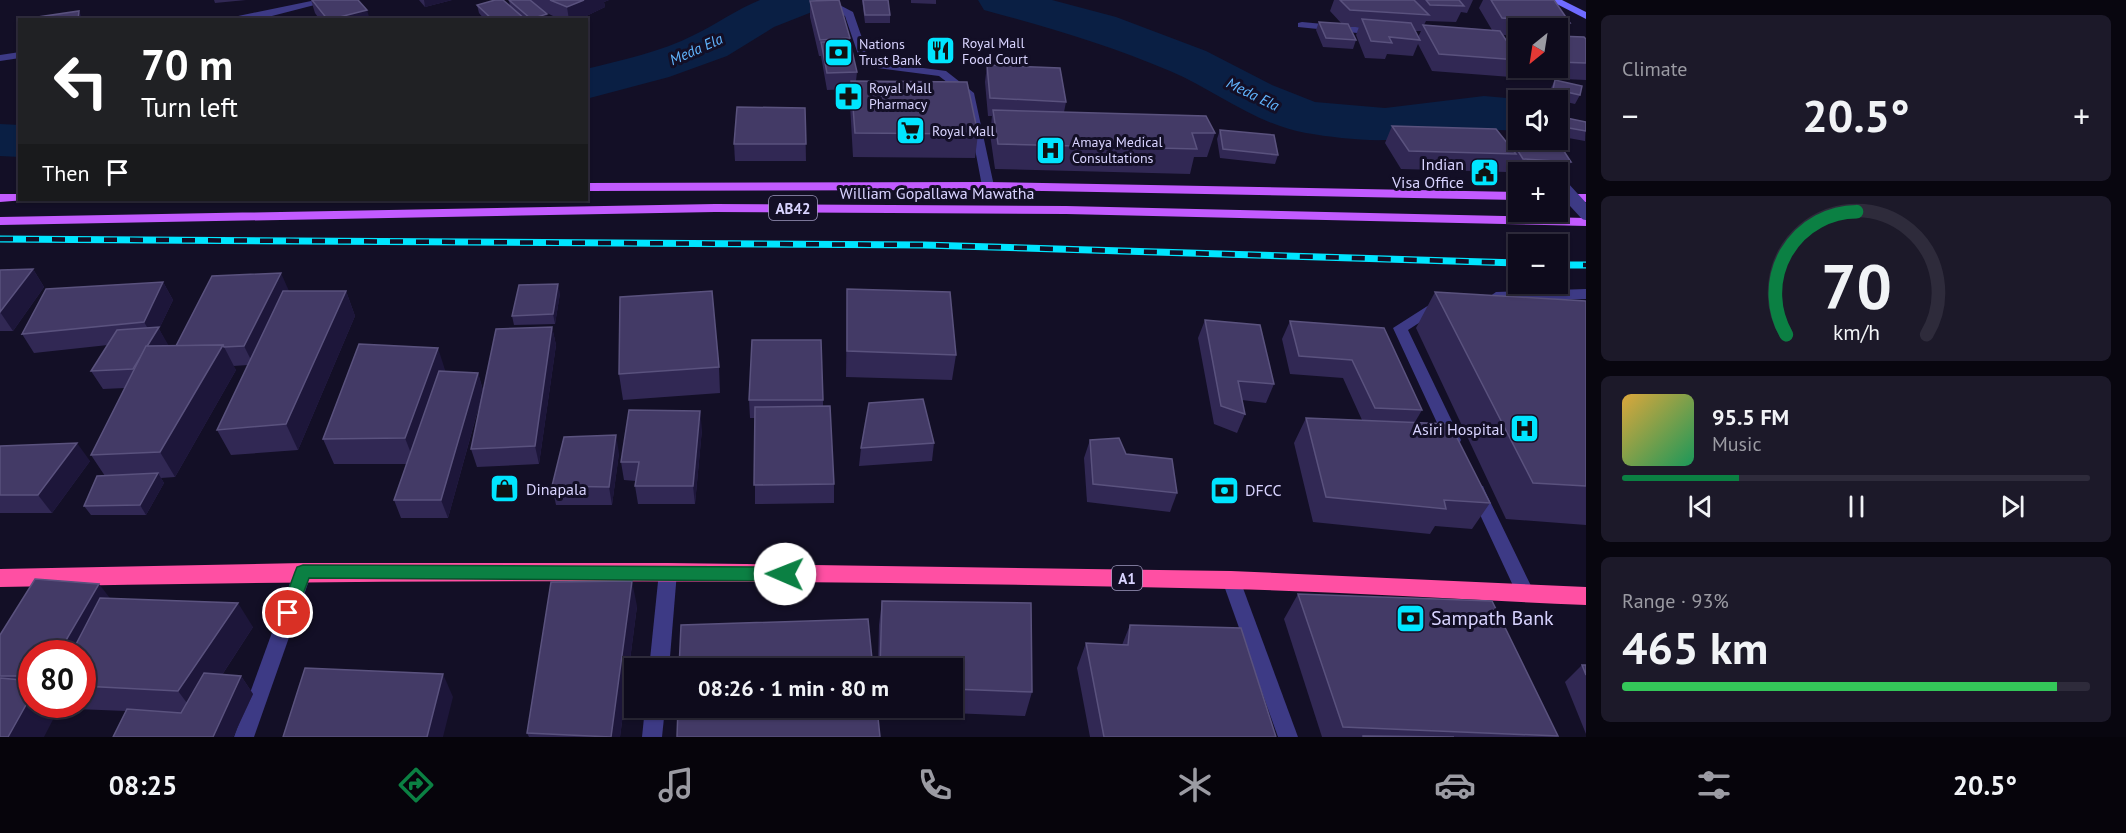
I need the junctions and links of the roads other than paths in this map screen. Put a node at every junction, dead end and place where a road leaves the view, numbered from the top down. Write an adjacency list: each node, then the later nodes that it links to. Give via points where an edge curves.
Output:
1 (329, 0): 5 (street)
2 (823, 0): 12 (street, via 849,14 867,68 942,73 970,95 966,101)
3 (1554, 0): 4 (street)
4 (1586, 16)
5 (239, 18)
6 (1302, 25): 7 (street)
7 (1393, 34)
8 (1473, 42): 9 (street)
9 (1508, 45)
10 (18, 55): 11 (street)
11 (0, 58)
12 (988, 186): 13 (main road, William Gopallawa Mawatha / AB42); 15 (main road, William Gopallawa Mawatha / AB42)
13 (588, 187)
14 (1568, 194): 20 (street, bridge)
15 (1508, 196)
16 (0, 198): 17 (main road)
17 (18, 198)
18 (1568, 198): 19 (main road)
19 (1586, 198)
20 (1586, 213)
21 (0, 221): 22 (main road, William Gopallawa Mawatha / AB42, via 726,208 1101,211)
22 (1586, 222)
23 (1586, 294): 25 (street)
24 (1459, 298): 26 (street, via 1448,299 1400,328)
25 (1482, 298)
26 (1460, 454)
27 (1470, 476): 33 (street)
28 (303, 572): 29 (highway, A1); 31 (highway, A1); 38 (street)
29 (668, 572): 32 (highway, A1); 36 (street)
30 (0, 578): 31 (highway, A1)
31 (44, 578): 35 (street)
32 (1231, 580): 33 (highway, A1); 40 (street)
33 (1525, 592): 34 (highway, A1)
34 (1586, 596)
35 (33, 597)
36 (659, 658)
37 (654, 718): 39 (street)
38 (244, 737)
39 (652, 737)
40 (1288, 737)

